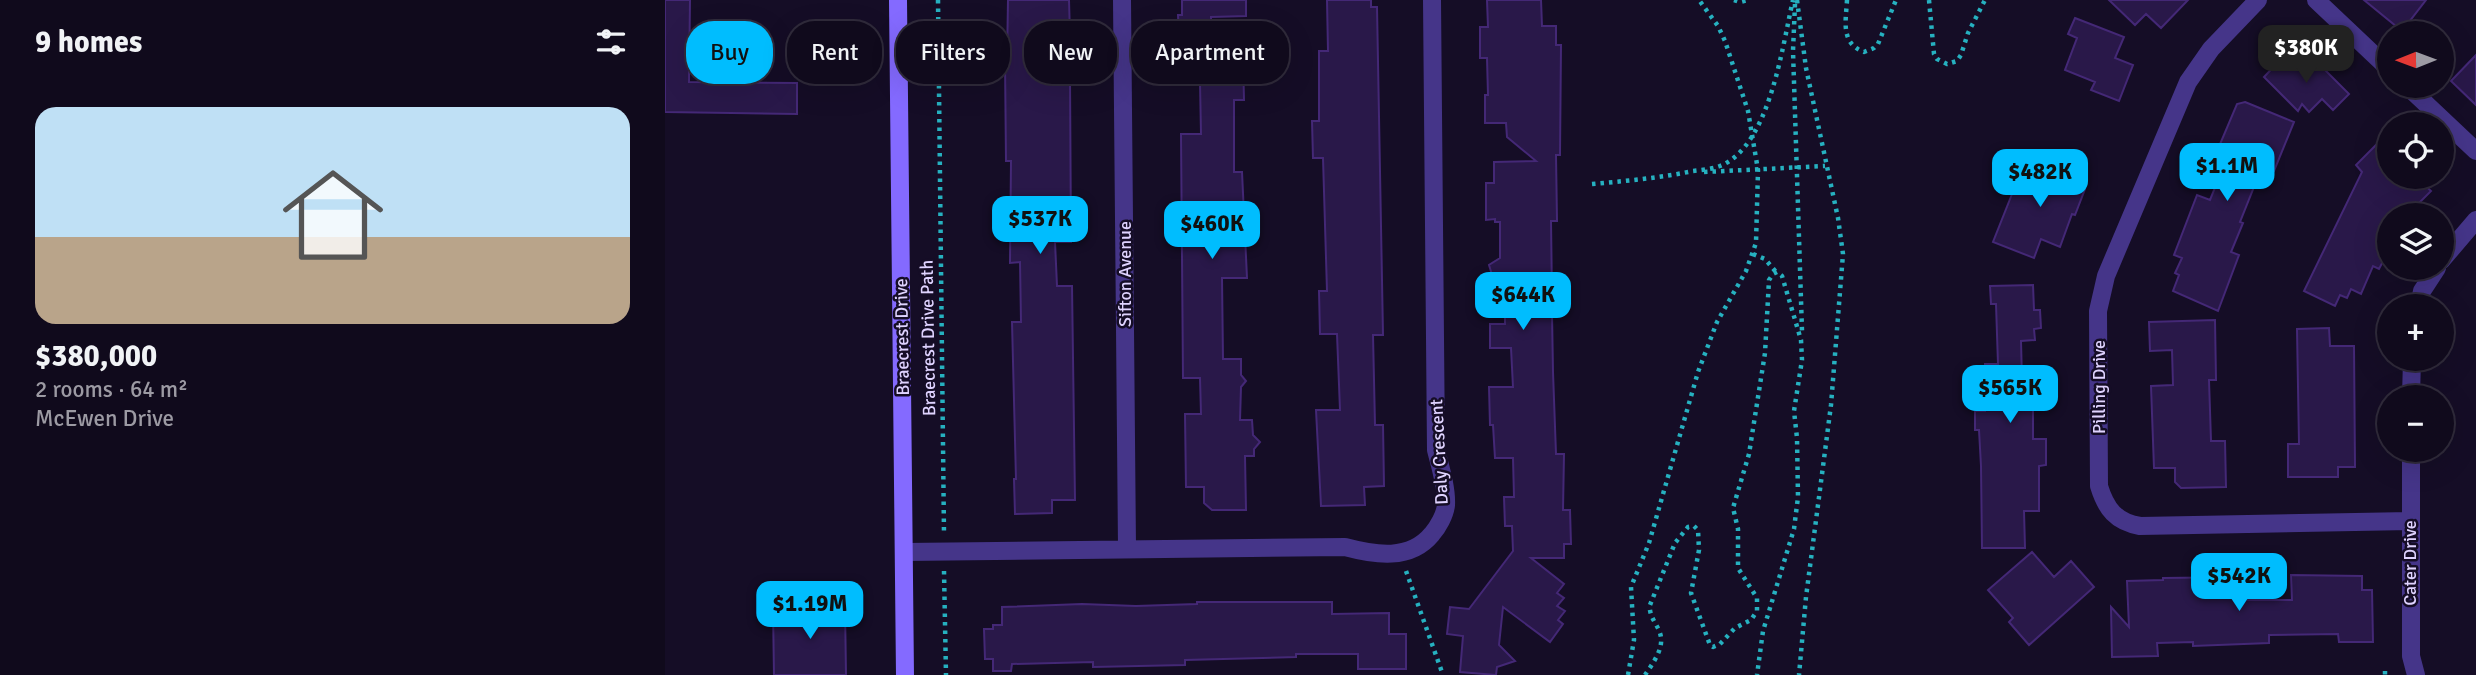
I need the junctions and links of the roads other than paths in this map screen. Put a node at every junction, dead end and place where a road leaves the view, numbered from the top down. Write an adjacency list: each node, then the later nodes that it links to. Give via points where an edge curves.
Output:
1 (898, 0): 14 (street, Braecrest Drive)
2 (1122, 0): 13 (street, Sifton Avenue)
3 (1432, 0): 13 (street, Daly Crescent, via 1436,450 1445,505 1438,527 1424,544 1390,554 1345,547)
4 (2258, 0): 12 (street, Pilling Drive, via 2211,49 2188,82 2106,276 2098,311 2099,486 2103,501 2125,524 2140,527)
5 (2316, 0): 6 (street)
6 (2377, 58)
7 (2420, 98): 8 (street)
8 (2476, 151)
9 (2476, 220): 10 (street)
10 (2454, 246)
11 (2411, 462): 12 (street, Cater Drive)
12 (2410, 521): 16 (street, Cater Drive, via 2411,656)
13 (1127, 548): 14 (street, Daly Crescent)
14 (904, 552): 15 (street, Braecrest Drive)
15 (905, 675)
16 (2416, 675)

